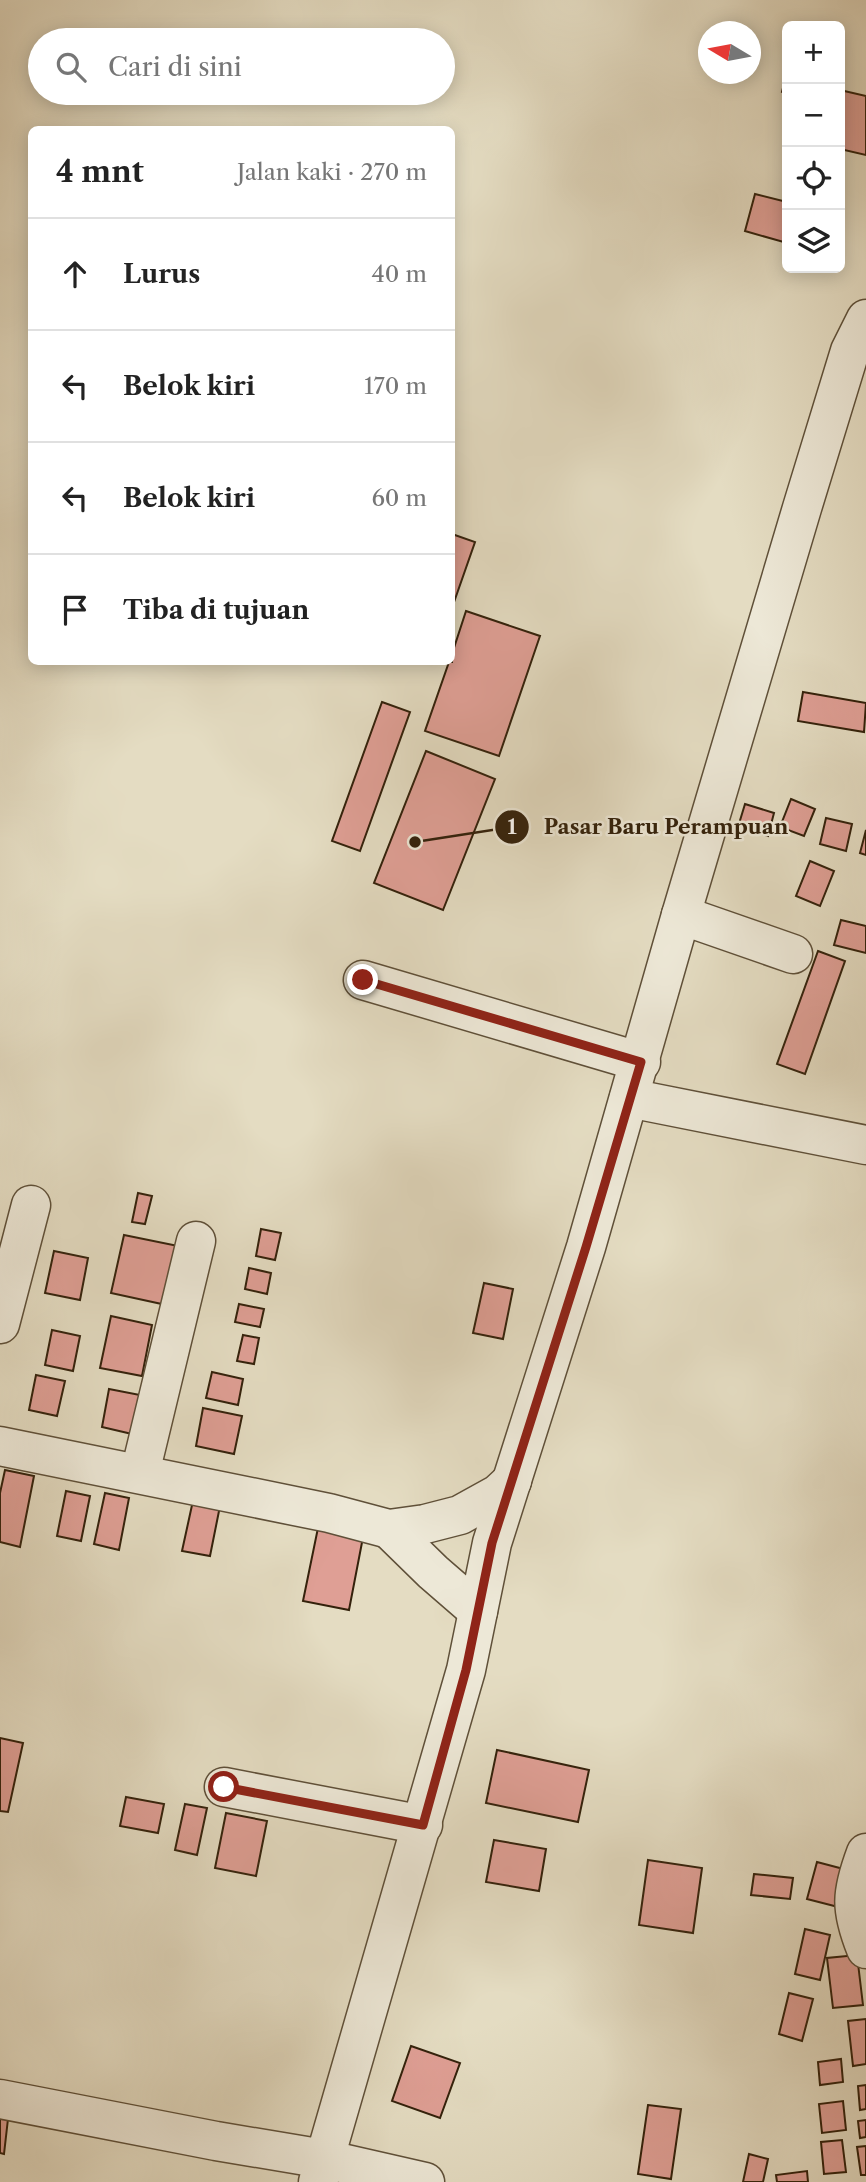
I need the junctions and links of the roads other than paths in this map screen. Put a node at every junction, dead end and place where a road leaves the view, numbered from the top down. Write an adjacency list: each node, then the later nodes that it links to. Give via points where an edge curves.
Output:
1 (866, 319): 2 (street, via 847,363)
2 (681, 915): 3 (street); 5 (street)
3 (793, 954)
4 (363, 980): 5 (street)
5 (641, 1062): 6 (street)
6 (629, 1098): 7 (street); 13 (street)
7 (866, 1145)
8 (32, 1205): 10 (street)
9 (196, 1241): 12 (street)
10 (0, 1324)
11 (0, 1446): 12 (street)
12 (140, 1473): 14 (street)
13 (512, 1481): 14 (street, via 460,1515); 15 (street, via 492,1543)
14 (389, 1529): 15 (street)
15 (478, 1611): 17 (street)
16 (224, 1787): 17 (street)
17 (423, 1825): 21 (street)
18 (866, 1853): 19 (street, via 853,1910)
19 (866, 1949)
20 (0, 2099): 21 (street, via 216,2141)
21 (321, 2170): 22 (street)
22 (425, 2182)

